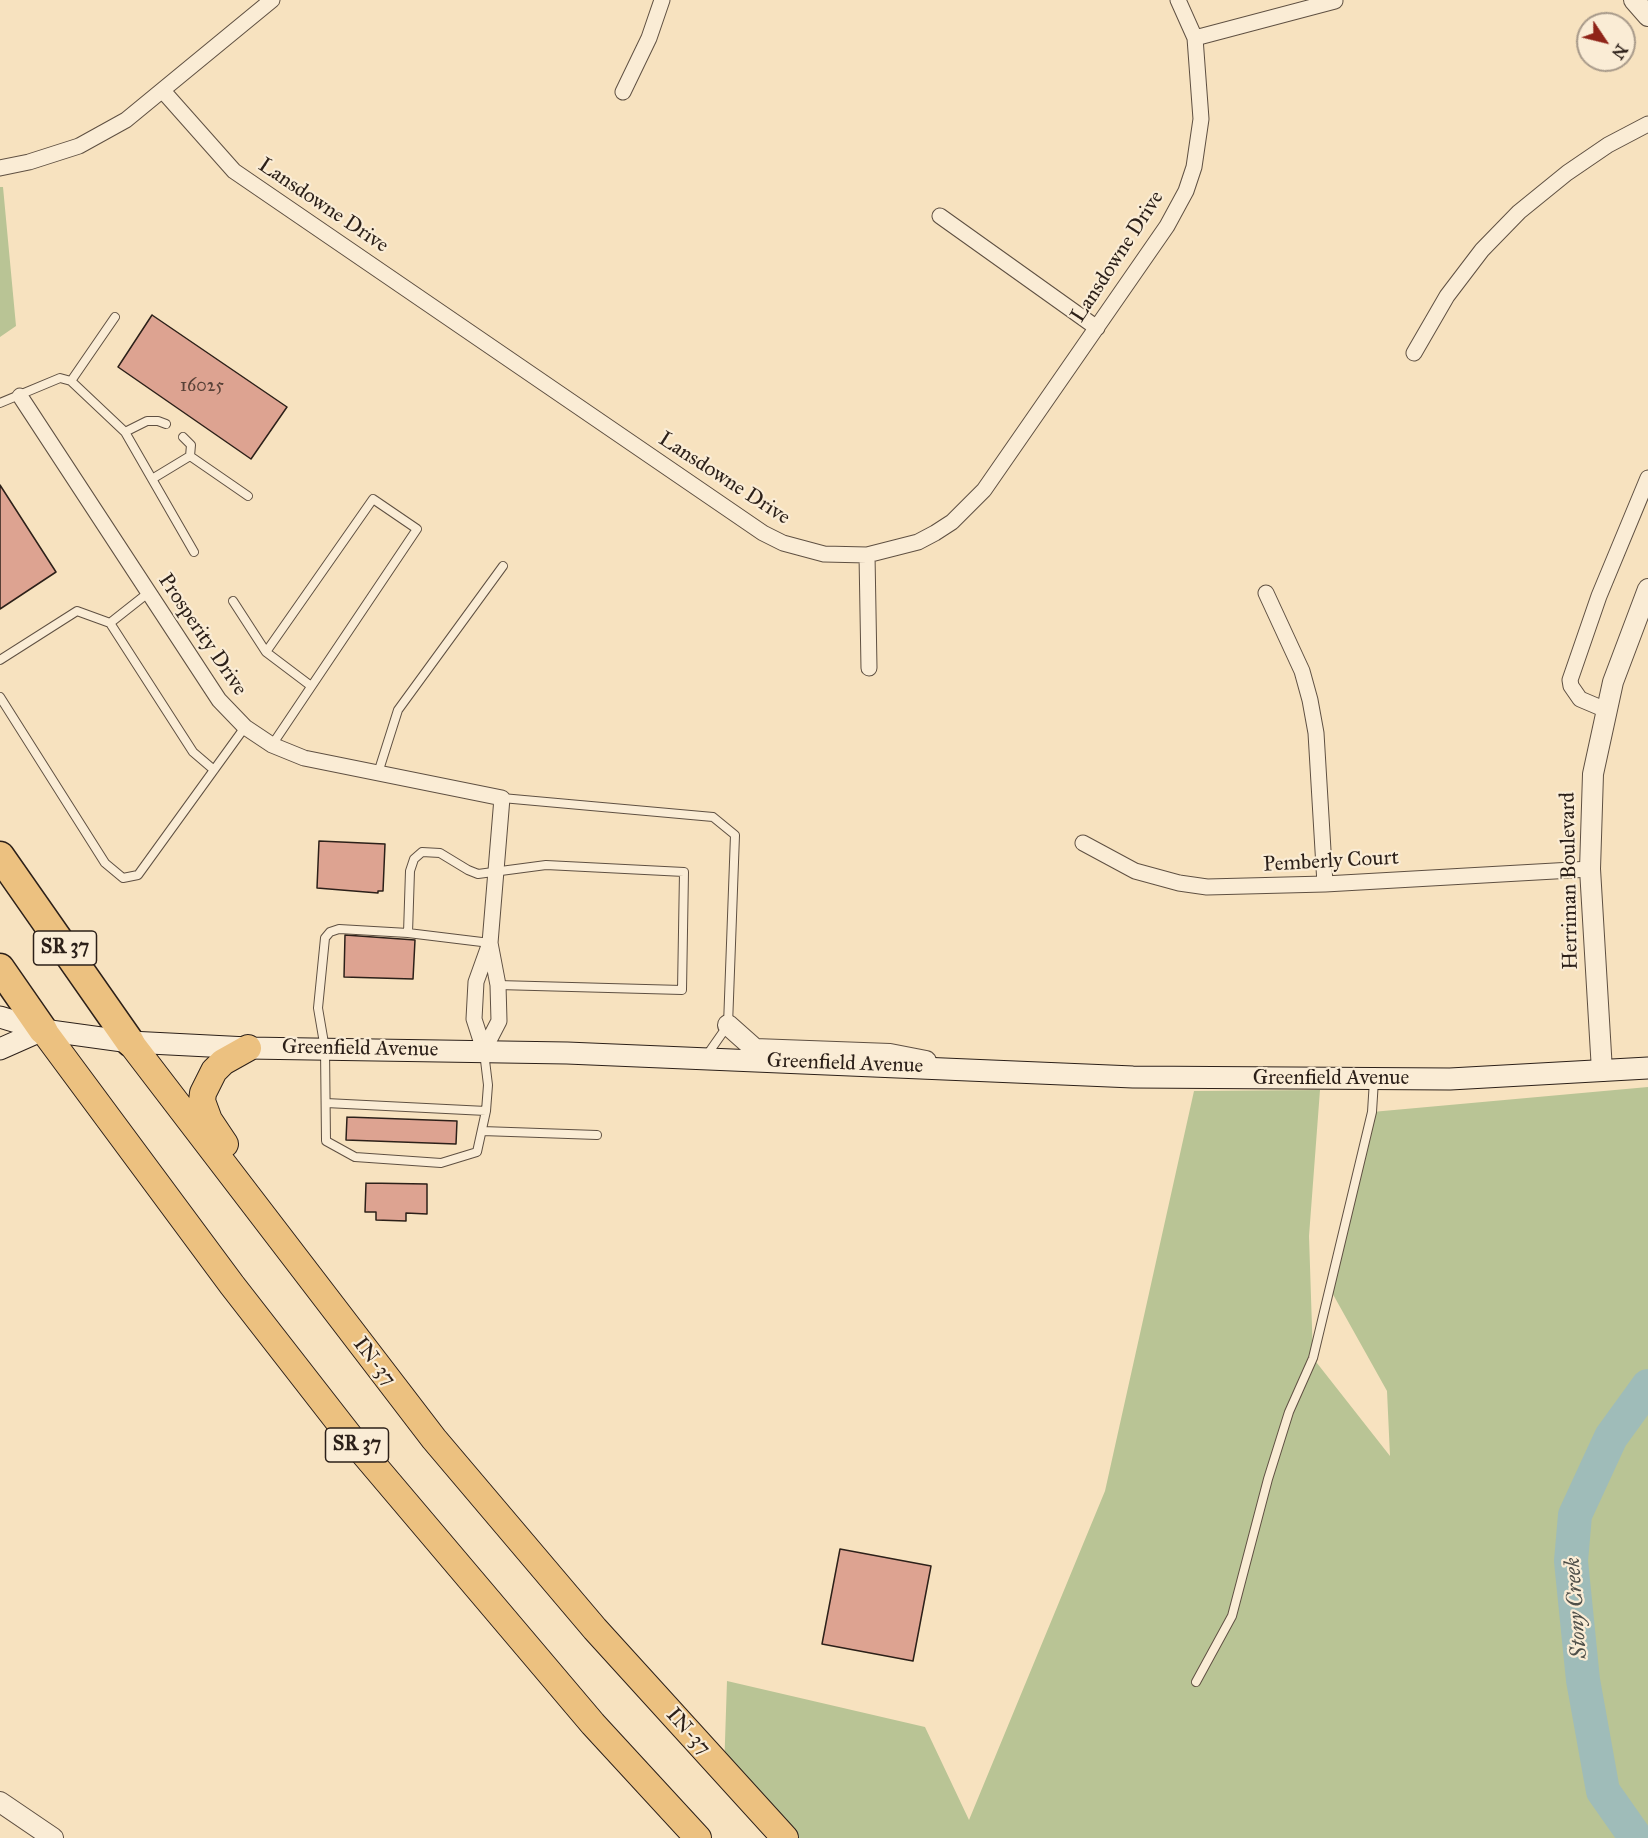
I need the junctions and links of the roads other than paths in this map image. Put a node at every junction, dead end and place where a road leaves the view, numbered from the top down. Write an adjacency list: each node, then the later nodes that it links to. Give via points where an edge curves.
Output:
1 (272, 0): 8 (street)
2 (662, 0): 9 (street)
3 (1178, 0): 7 (street, Lansdowne Drive)
4 (1634, 0): 6 (street)
5 (1335, 1): 7 (street)
6 (1648, 16)
7 (1195, 38): 14 (street, Lansdowne Drive, via 1202,119 1186,191 1167,226)
8 (164, 91): 11 (street, via 126,120 80,146); 27 (street, Lansdowne Drive, via 234,171 763,533 824,554)
9 (623, 92)
10 (1648, 124): 15 (street, via 1608,145 1519,212 1482,250 1448,296)
11 (0, 168)
12 (940, 216): 14 (street)
13 (115, 317): 16 (lane)
14 (1097, 328): 27 (street, Lansdowne Drive, via 984,490 966,509 918,542)
15 (1414, 353)
16 (71, 381): 17 (lane, via 60,378); 20 (lane)
17 (20, 396): 18 (lane); 30 (street, Prosperity Drive)
18 (0, 403)
19 (166, 424): 20 (lane, via 147,421)
20 (125, 432): 24 (lane)
21 (183, 437): 22 (lane, via 191,445)
22 (190, 456): 24 (lane); 25 (lane)
23 (1648, 478): 39 (street, via 1599,596 1570,680 1580,699)
24 (152, 479): 26 (lane)
25 (248, 496)
26 (194, 552)
27 (867, 555): 36 (street)
28 (503, 566): 43 (lane, via 398,710)
29 (1648, 589): 39 (street, Herriman Boulevard)
30 (148, 593): 33 (lane); 40 (street, Prosperity Drive, via 219,700)
31 (1266, 593): 49 (street, via 1302,671 1310,700 1316,733)
32 (233, 601): 34 (lane)
33 (110, 623): 35 (lane, via 77,611); 42 (lane, via 193,752)
34 (266, 652): 37 (lane); 37 (lane, via 373,499 417,529)
35 (1, 657)
36 (869, 668)
37 (311, 686): 41 (lane)
38 (0, 698): 42 (lane, via 105,863 123,878 138,875)
39 (1606, 710): 47 (street, Herriman Boulevard, via 1593,774)
40 (245, 727): 41 (street, Prosperity Drive); 42 (lane)
41 (272, 745): 43 (street, Prosperity Drive, via 304,758)
42 (214, 770)
43 (378, 773): 44 (street, Prosperity Drive)
44 (502, 798): 48 (street); 55 (lane, via 713,817 735,835)
45 (1083, 843): 49 (street, Pemberly Court, via 1135,871 1179,883 1245,888)
46 (0, 856): 57 (highway, IN-37 / SR 37)
47 (1590, 869): 49 (street, Pemberly Court); 65 (street, Herriman Boulevard)
48 (496, 873): 50 (lane, via 478,873 440,853 422,852 414,859 410,871); 51 (street); 53 (lane, via 546,865 684,872 682,990)
49 (1325, 884)
50 (408, 933): 51 (lane); 60 (lane, via 339,929 330,932 326,938 318,1008)
51 (490, 943): 53 (street); 61 (street, via 476,982 474,1019)
52 (0, 968): 56 (highway, SR 37)
53 (498, 985): 61 (street, via 499,1021)
54 (0, 1017): 56 (main road, Greenfield Avenue)
55 (728, 1025): 62 (lane); 64 (street, via 755,1049 890,1054)
56 (43, 1030): 57 (main road, Greenfield Avenue); 59 (main road); 75 (highway, SR 37, via 181,1219 355,1443 593,1724)
57 (130, 1042): 58 (main road, Greenfield Avenue); 71 (highway, IN-37 / SR 37)
58 (248, 1048): 60 (main road, Greenfield Avenue); 71 (highway, via 223,1062 209,1077 202,1101 209,1120 432,1412)
59 (0, 1049)
60 (325, 1049): 61 (main road, Greenfield Avenue); 67 (lane)
61 (484, 1050): 62 (main road, Greenfield Avenue); 68 (lane)
62 (705, 1058): 64 (main road, Greenfield Avenue)
63 (1648, 1068): 65 (main road, Greenfield Avenue)
64 (964, 1069): 66 (main road, Greenfield Avenue, via 1133,1077)
65 (1602, 1071): 66 (main road, Greenfield Avenue)
66 (1375, 1079): 72 (lane, via 1372,1112 1313,1358 1289,1412 1232,1616)
67 (326, 1103): 68 (lane); 69 (lane, via 326,1141 355,1157 441,1162 477,1152)
68 (486, 1111): 69 (lane)
69 (482, 1131): 70 (lane)
70 (597, 1135)
71 (434, 1439): 76 (highway, IN-37 / SR 37, via 595,1629)
72 (1196, 1682)
73 (0, 1802): 74 (street)
74 (53, 1838)
75 (698, 1838)
76 (785, 1838)

